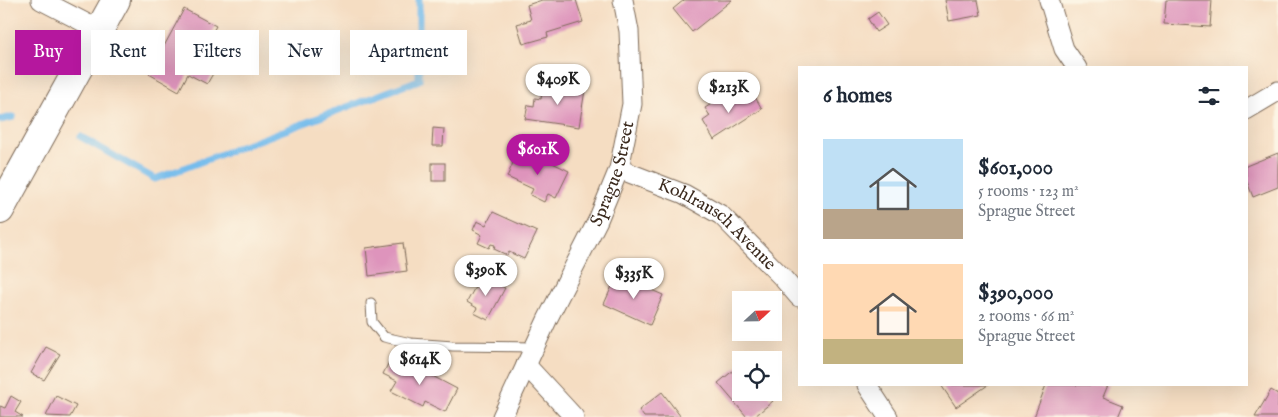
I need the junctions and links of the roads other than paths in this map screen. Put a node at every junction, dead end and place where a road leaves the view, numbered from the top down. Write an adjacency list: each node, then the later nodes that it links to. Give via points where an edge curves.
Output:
1 (41, 0): 5 (street)
2 (116, 0): 5 (main road)
3 (623, 0): 10 (street, Sprague Street, via 629,31 632,104)
4 (1049, 0): 7 (street, via 1064,49)
5 (99, 30)
6 (91, 45): 11 (main road)
7 (1076, 66)
8 (1278, 91): 9 (street)
9 (1248, 109)
10 (620, 170): 12 (street, Kohlrausch Avenue, via 684,194 721,215); 14 (street, Sprague Street)
11 (0, 210)
12 (798, 296)
13 (371, 303): 14 (lane, via 372,322 384,337 411,343)
14 (535, 348): 15 (street, Sprague Street)
15 (526, 365): 17 (street, Sprague Street); 18 (street)
16 (868, 386): 19 (street)
17 (502, 417)
18 (574, 417)
19 (888, 417)

